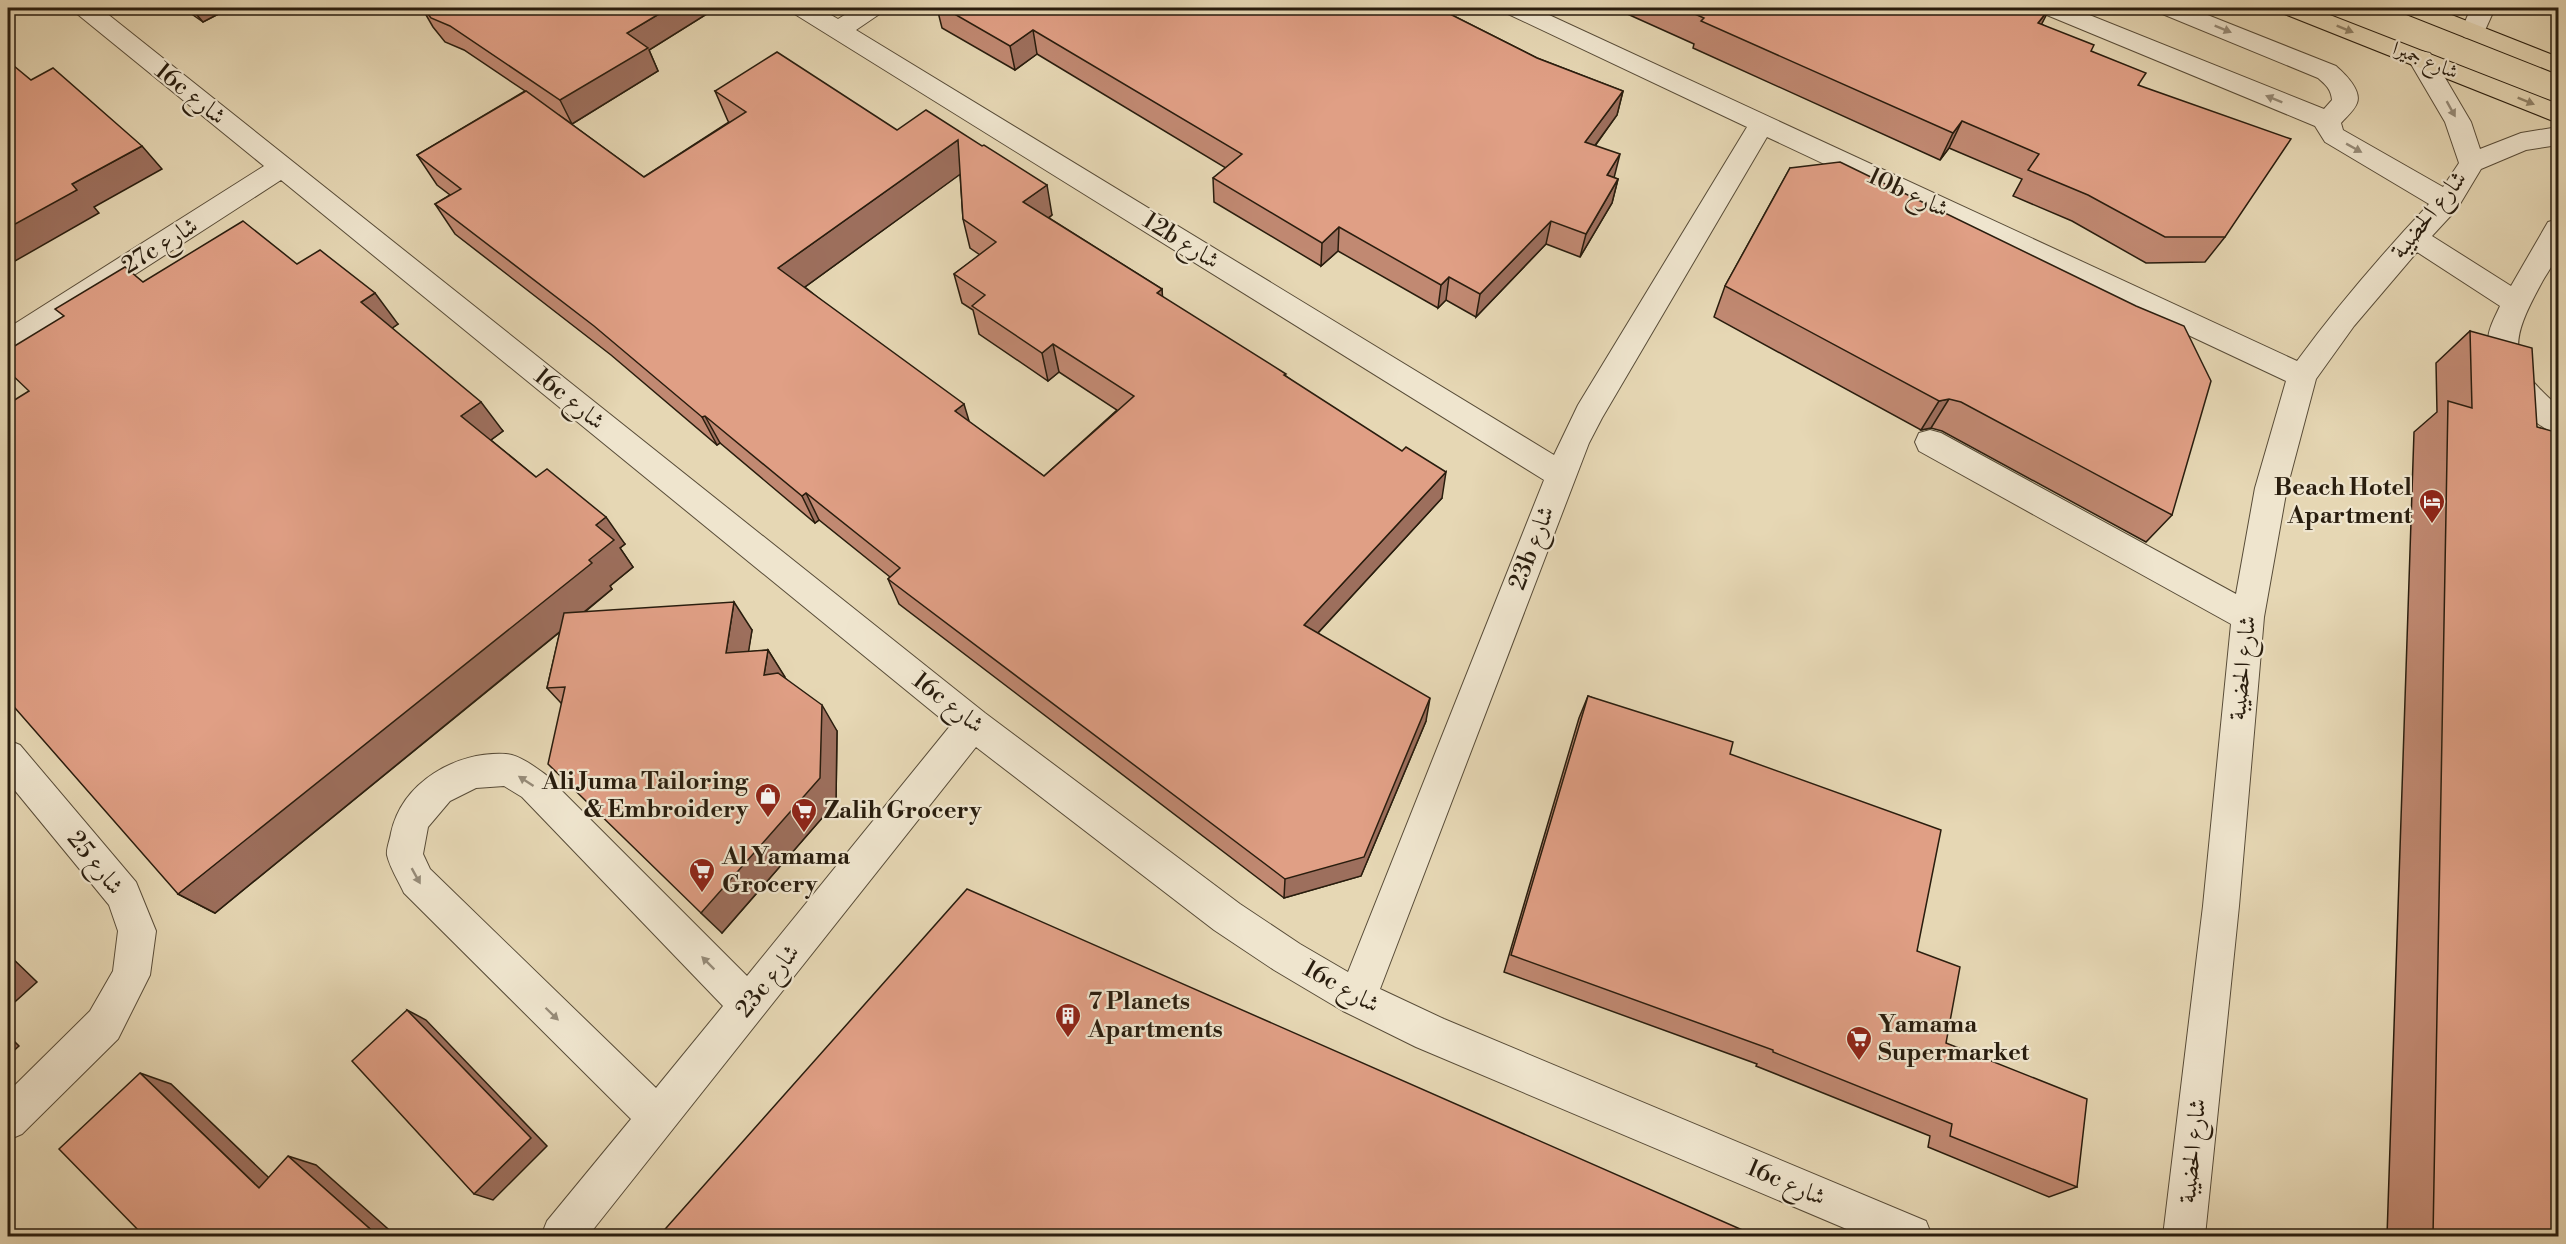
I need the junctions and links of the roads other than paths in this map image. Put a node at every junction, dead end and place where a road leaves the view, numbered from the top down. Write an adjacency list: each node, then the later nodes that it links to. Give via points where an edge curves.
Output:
1 (85, 8): 19 (street, 16c شارع)
2 (802, 8): 10 (street, 12b شارع)
3 (872, 8): 10 (street)
4 (1515, 8): 16 (street, 10b شارع)
5 (2051, 8): 15 (street, one-way to 5)
6 (2169, 8): 15 (street, one-way to 15, via 2327,72 2345,92 2345,102)
7 (2291, 8): 12 (main road, شارع جميرا, one-way to 12)
8 (2413, 8): 11 (main road, شارع جميرا)
9 (2483, 8): 11 (street)
10 (838, 30): 28 (street, 12b شارع)
11 (2472, 31): 13 (main road, شارع جميرا)
12 (2421, 59): 14 (main road, شارع جميرا, one-way to 14); 18 (street, شارع الحضيبة, one-way to 18, via 2458,122)
13 (2559, 66)
14 (2559, 114)
15 (2328, 121): 20 (street, one-way to 20, via 2334,136)
16 (1761, 125): 25 (street, 10b شارع); 28 (street, 23b شارع, via 1589,412)
17 (2559, 136): 18 (street, شارع الحضيبة, via 2521,142)
18 (2472, 163): 20 (street, شارع الحضيبة)
19 (281, 168): 24 (street, 27c شارع); 30 (street, 16c شارع)
20 (2447, 202): 22 (street, شارع الحضيبة)
21 (2559, 229): 23 (street)
22 (2415, 238): 23 (street); 25 (street, شارع الحضيبة, via 2344,318)
23 (2517, 303): 26 (street, via 2502,338 2505,359 2517,383 2536,405)
24 (8, 342)
25 (2302, 376): 29 (street, شارع الحضيبة, via 2271,488)
26 (2559, 422)
27 (1930, 442): 29 (street)
28 (1560, 474): 32 (street, 23b شارع)
29 (2248, 617): 38 (street, شارع الحضيبة)
30 (973, 724): 32 (street, 16c شارع, via 1227,917); 33 (street, 23c شارع)
31 (8, 756): 35 (street, شارع 25, via 123,894 137,931 131,975 104,1025)
32 (1357, 998): 37 (street, 16c شارع, via 1430,1033)
33 (749, 1005): 34 (street, 23c شارع); 34 (street, one-way to 34, via 534,786 508,770 472,772 437,790 412,820 405,854 417,881)
34 (658, 1118): 36 (street, 23c شارع)
35 (8, 1120)
36 (562, 1236)
37 (1911, 1236)
38 (2184, 1236)

